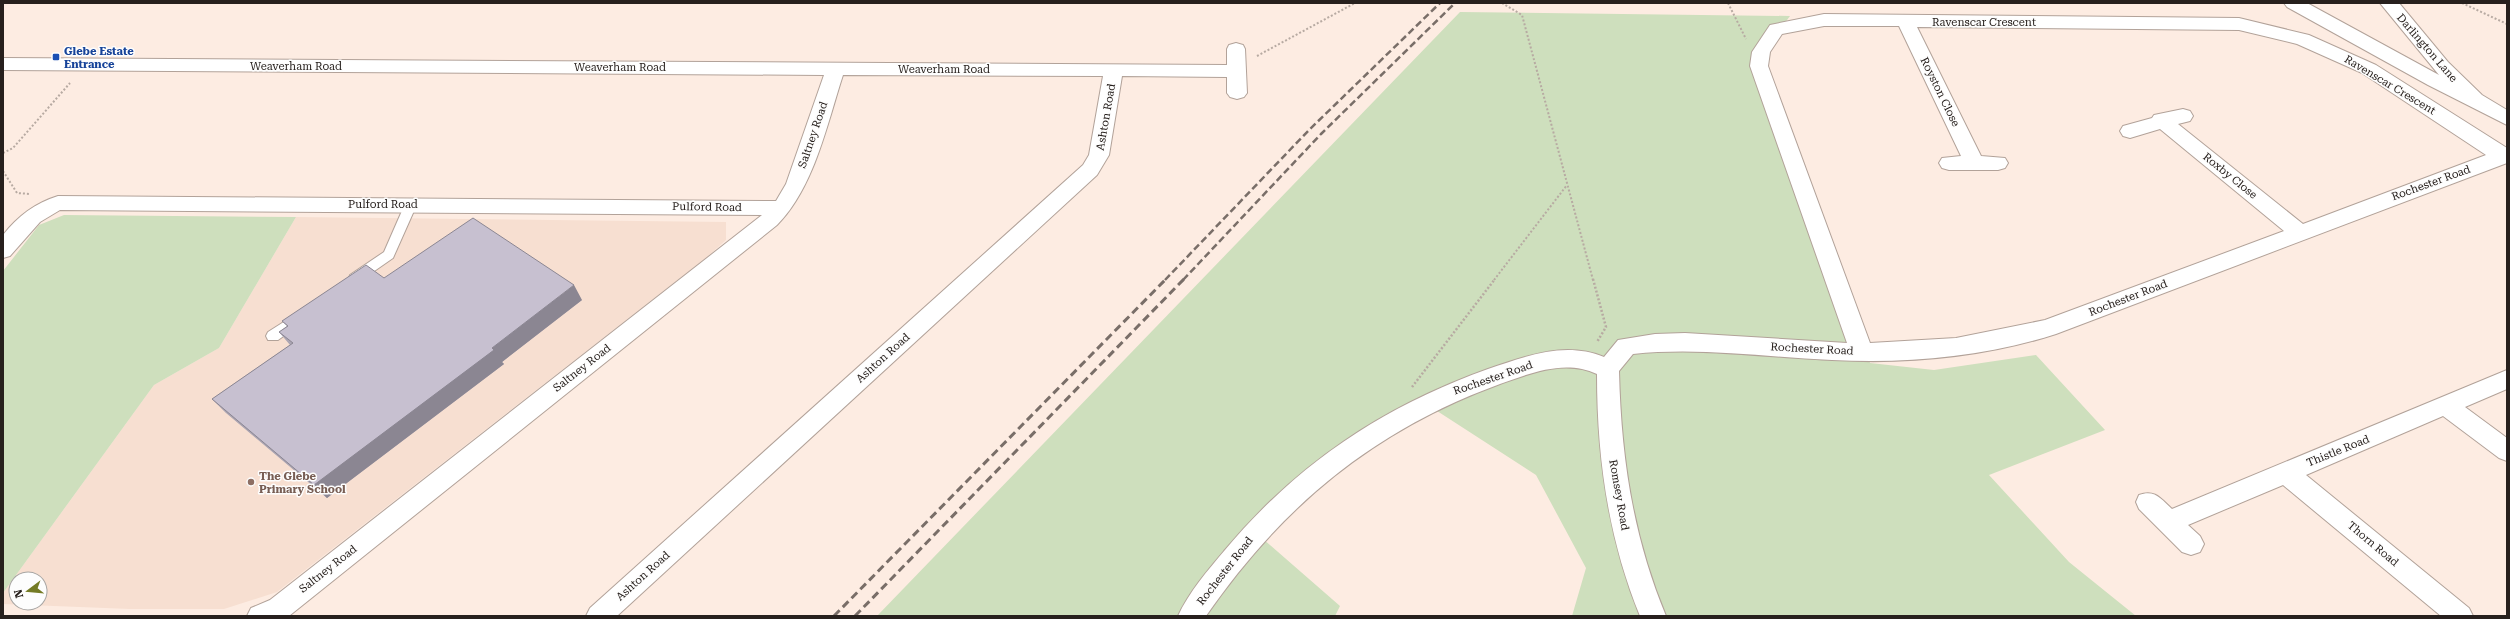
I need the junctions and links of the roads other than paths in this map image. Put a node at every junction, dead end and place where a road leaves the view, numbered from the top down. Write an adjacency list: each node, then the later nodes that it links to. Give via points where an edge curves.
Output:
1 (2293, 3): 8 (street, via 2435,82)
2 (2389, 3): 8 (street, Darlington Lane, via 2441,66)
3 (1906, 22): 13 (street, Ravenscar Crescent, via 2239,24 2269,30 2303,39 2369,69); 15 (street, Royston Close); 24 (street, Ravenscar Crescent, via 1824,20 1776,29 1761,52 1758,66)
4 (3, 64): 5 (street, Weaverham Road)
5 (836, 68): 6 (street, Weaverham Road); 18 (street, Saltney Road, via 796,184)
6 (1114, 70): 7 (street, Weaverham Road, via 1236,62); 34 (street, Ashton Road, via 1099,155 1090,170)
7 (1237, 92)
8 (2475, 100): 10 (street, Darlington Lane)
9 (2183, 116): 11 (street)
10 (2507, 118)
11 (2161, 120): 12 (street); 19 (street, Roxby Close)
12 (2130, 131)
13 (2505, 156): 19 (street, Rochester Road)
14 (1949, 163): 15 (street)
15 (1974, 163): 16 (street)
16 (1998, 163)
17 (410, 204): 18 (street, Pulford Road); 20 (street, Pulford Road, via 58,203 38,211 24,223); 21 (lane, via 389,254)
18 (782, 208): 33 (street, Saltney Road, via 279,608)
19 (2299, 232): 24 (street, Rochester Road, via 2048,328 1996,342 1944,350)
20 (3, 250)
21 (344, 286)
22 (312, 309): 23 (lane)
23 (273, 336)
24 (1862, 352): 25 (street, Rochester Road, via 1661,341 1626,346)
25 (1608, 369): 35 (street, Rochester Road, via 1585,359 1566,358 1539,363 1484,379 1441,396 1376,430 1345,451 1298,490 1257,530 1209,588); 36 (street, Romsey Road, via 1608,413 1614,481 1625,533 1643,595)
26 (2507, 380): 27 (street, Thistle Road)
27 (2447, 406): 28 (street); 29 (street, Thistle Road)
28 (2507, 450)
29 (2286, 473): 31 (street, Thistle Road); 37 (street, Thorn Road)
30 (2148, 502): 31 (street)
31 (2168, 522): 32 (street)
32 (2191, 544)
33 (260, 616)
34 (599, 616)
35 (1191, 616)
36 (1653, 616)
37 (2460, 616)

